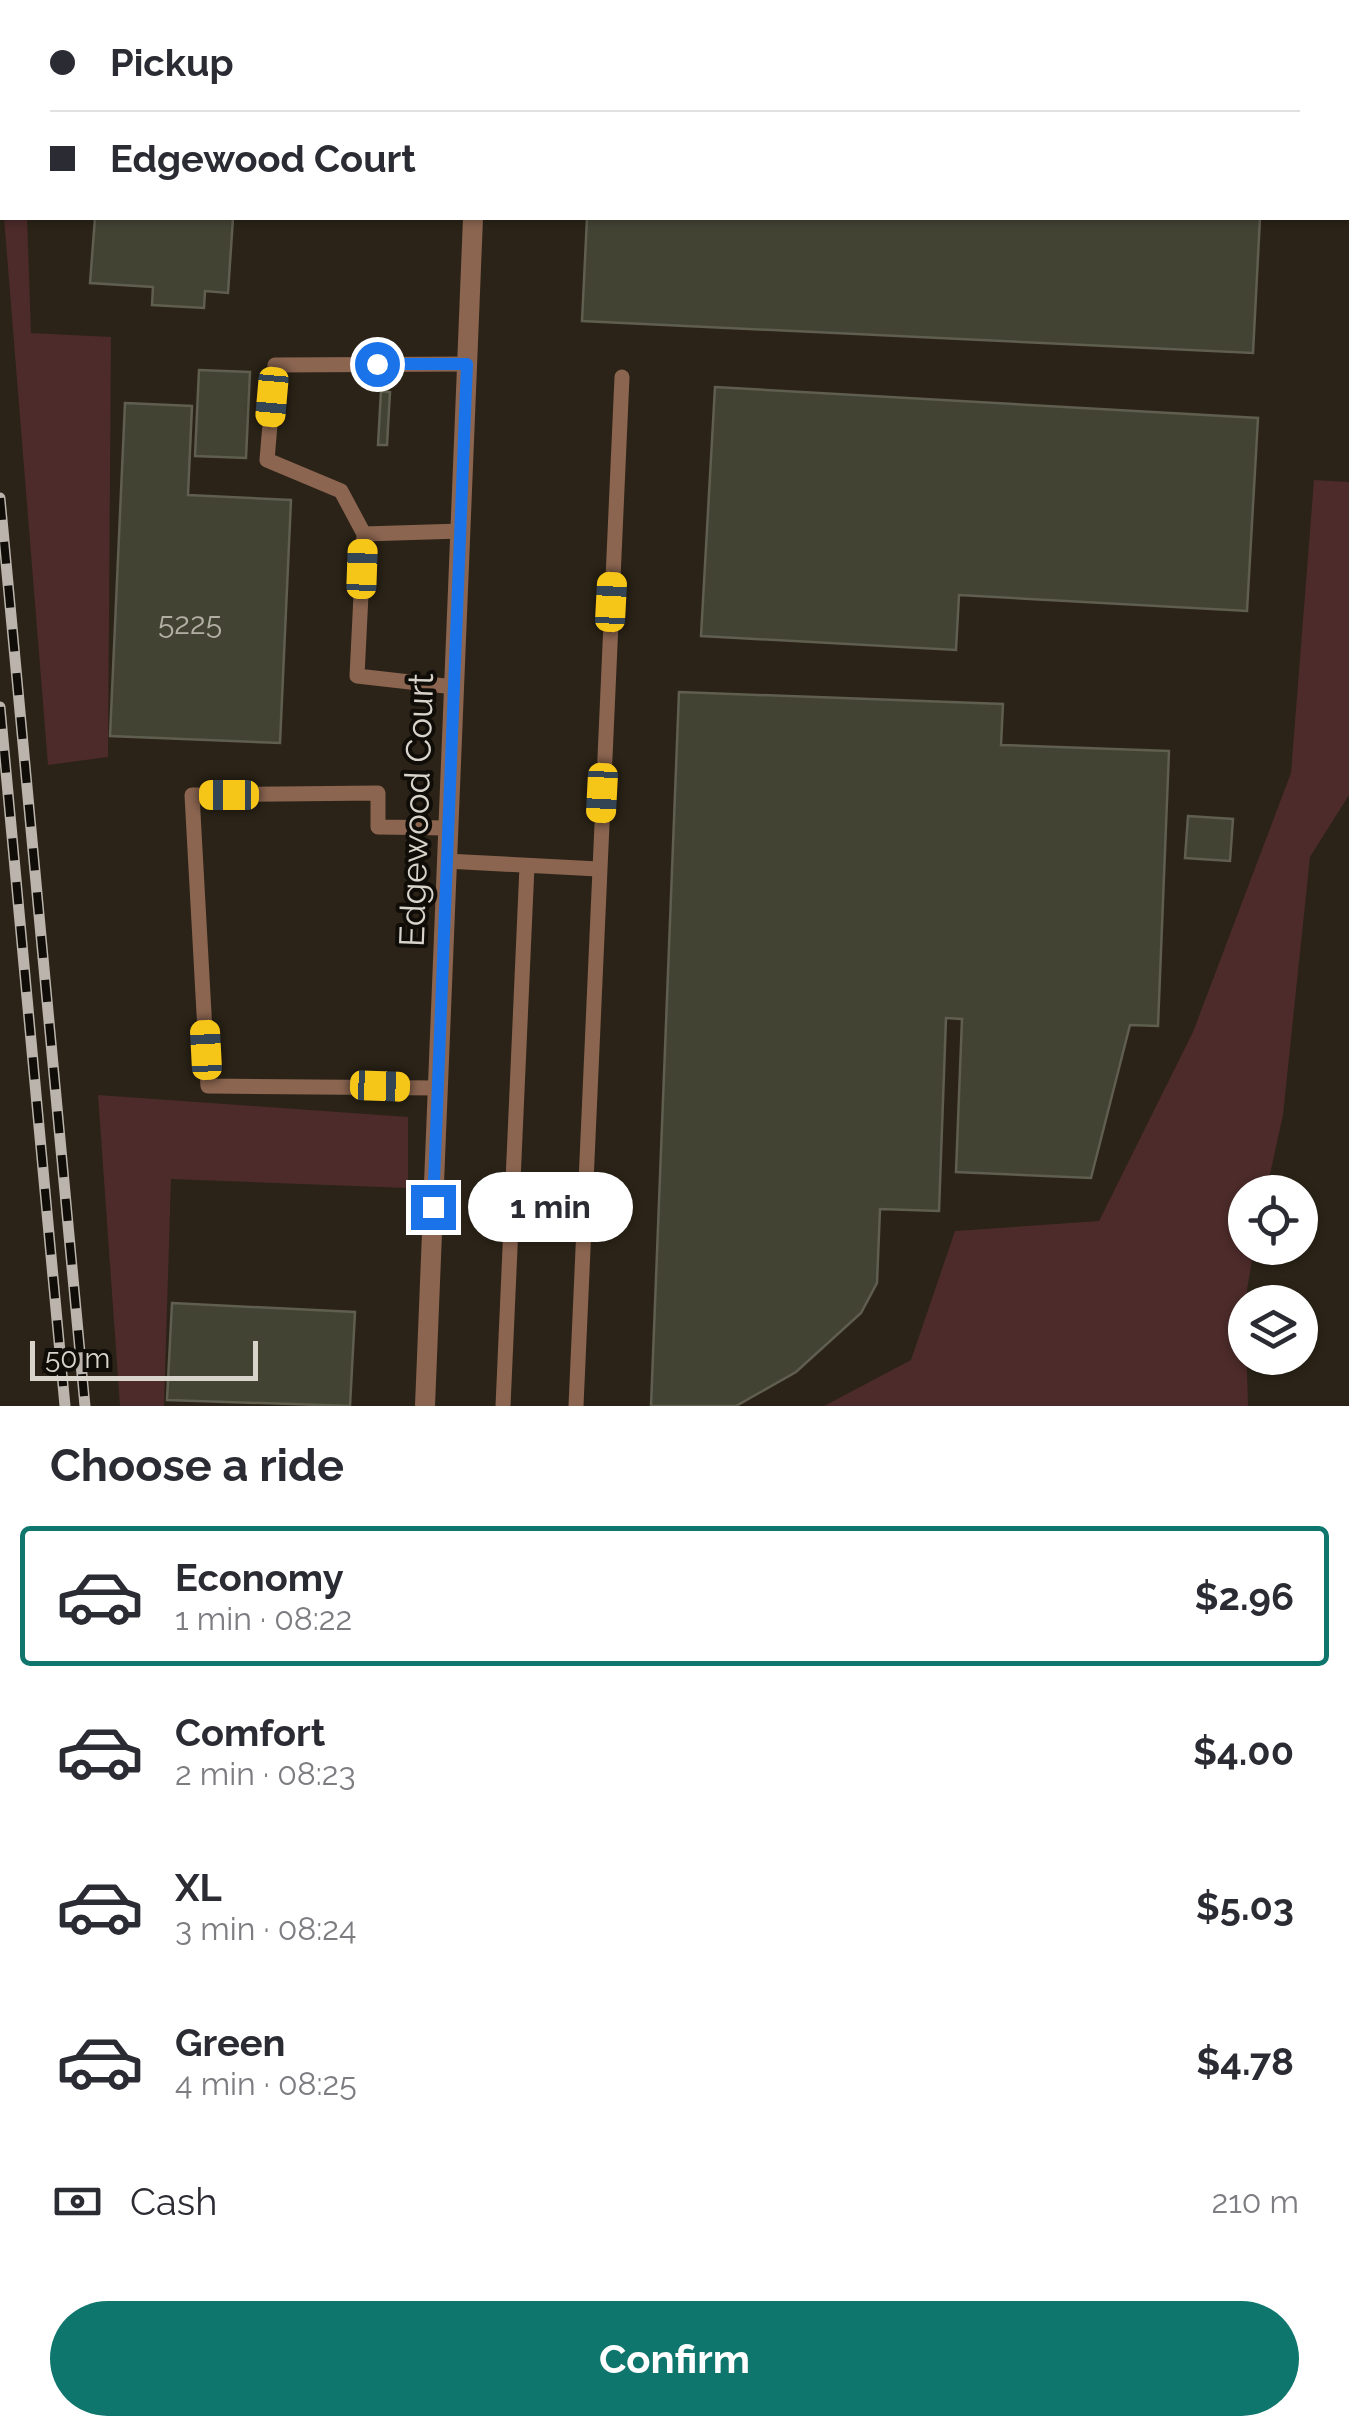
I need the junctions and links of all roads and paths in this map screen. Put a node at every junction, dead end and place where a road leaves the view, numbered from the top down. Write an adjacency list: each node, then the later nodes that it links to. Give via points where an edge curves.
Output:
1 (473, 220): 2 (street, Edgewood Court)
2 (467, 364): 4 (street, Edgewood Court); 5 (lane, via 274,366 266,460 342,491)
3 (622, 376): 10 (lane)
4 (460, 531): 5 (lane); 6 (street, Edgewood Court)
5 (364, 534): 6 (lane, via 357,676)
6 (454, 687): 7 (street, Edgewood Court)
7 (448, 828): 8 (street, Edgewood Court); 11 (lane, via 378,827 378,794 192,795 208,1086)
8 (446, 861): 9 (lane); 11 (street, Edgewood Court)
9 (527, 866): 10 (lane); 13 (lane)
10 (598, 869): 14 (lane)
11 (438, 1088): 12 (street, Edgewood Court)
12 (424, 1406)
13 (503, 1406)
14 (576, 1406)

